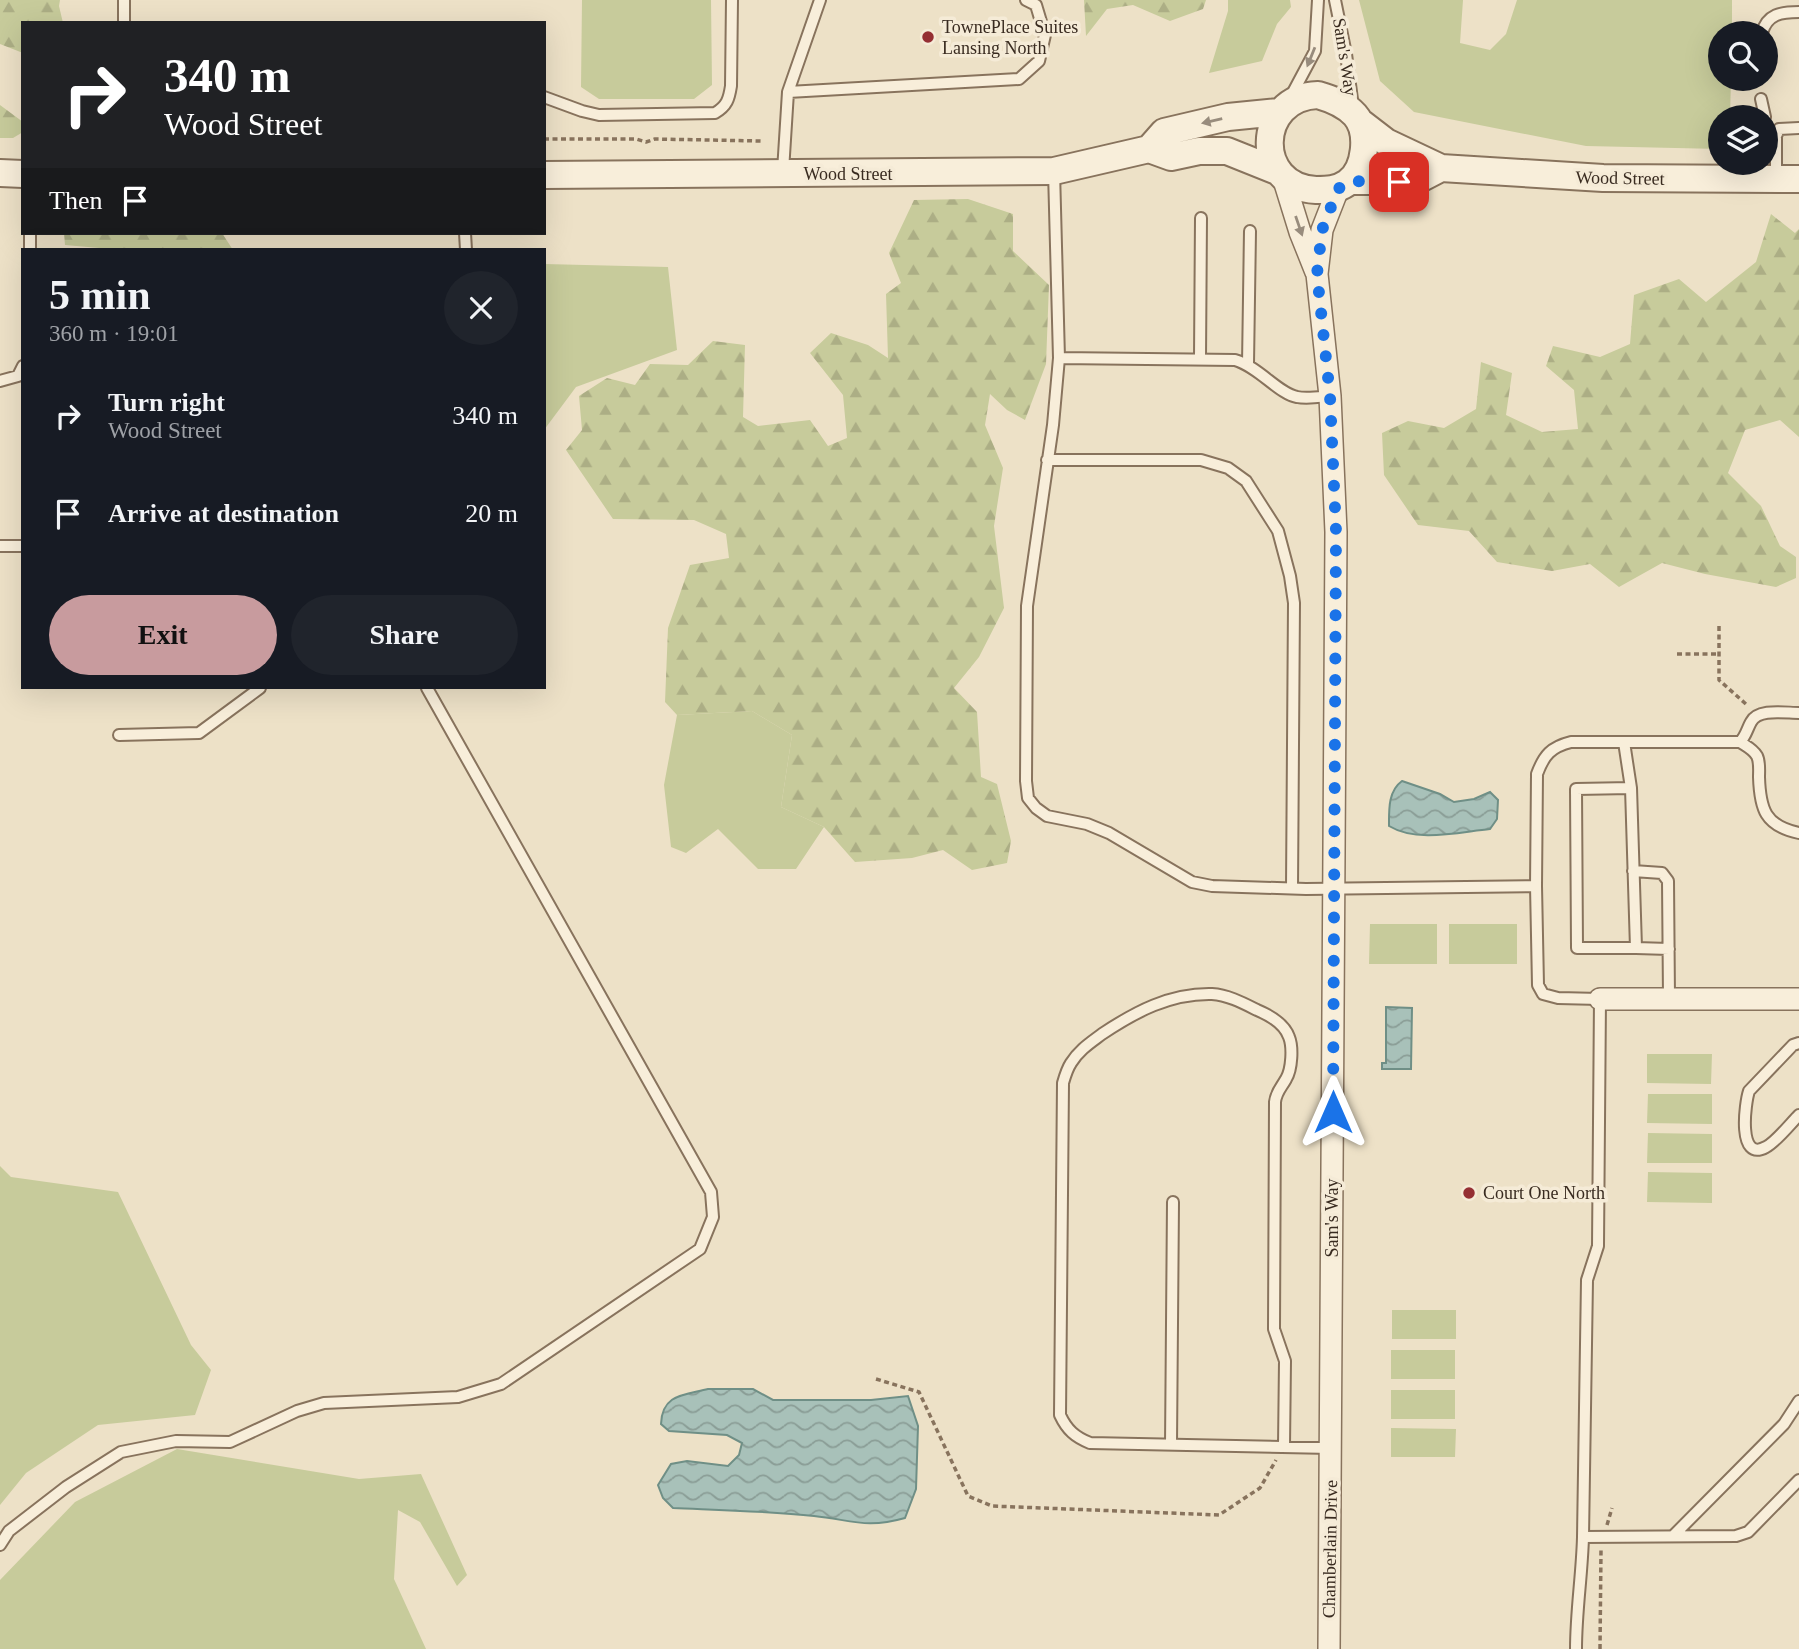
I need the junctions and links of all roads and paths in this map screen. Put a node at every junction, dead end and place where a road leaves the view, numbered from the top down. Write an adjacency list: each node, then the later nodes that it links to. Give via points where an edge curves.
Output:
1 (124, 0): 8 (lane)
2 (732, 0): 11 (lane, via 732,86 724,108 715,113 599,115)
3 (820, 0): 10 (lane)
4 (1026, 0): 10 (lane, via 1036,5 1045,35 1039,61 1018,79)
5 (1318, 0): 14 (lane, Sam's Way, one-way to 14, via 1315,51)
6 (1335, 0): 15 (lane, Sam's Way)
7 (1799, 12): 9 (lane, via 1774,15)
8 (124, 21)
9 (1767, 21)
10 (788, 92): 25 (lane)
11 (546, 98)
12 (1761, 99): 13 (lane)
13 (1762, 105)
14 (1281, 110): 15 (street, via 1294,99 1318,95 1335,100); 20 (street, Wood Street, one-way to 20, via 1164,132); 26 (street, via 1269,142)
15 (1357, 118): 21 (street, Wood Street, via 1386,142); 29 (street, via 1364,146 1360,165)
16 (1799, 128): 17 (lane)
17 (1779, 129): 28 (lane, via 1776,136)
18 (546, 139): 19 (path)
19 (762, 141)
20 (1149, 149): 22 (street, Wood Street); 26 (street, Wood Street, via 1171,157 1227,151)
21 (1441, 168): 28 (street, Wood Street, via 1612,178); 29 (street, Wood Street, via 1416,181)
22 (1054, 171): 25 (street, Wood Street); 33 (lane)
23 (0, 173): 24 (street)
24 (21, 173)
25 (783, 174): 27 (street, Wood Street)
26 (1280, 174): 29 (street, via 1306,189); 32 (street, Sam's Way, one-way to 32)
27 (546, 175)
28 (1788, 179)
29 (1344, 185): 32 (street, Sam's Way, via 1322,230)
30 (1201, 218): 34 (lane)
31 (1250, 231): 35 (lane)
32 (1317, 274): 38 (street, Sam's Way)
33 (1059, 358): 34 (lane); 39 (lane)
34 (1200, 358): 35 (lane)
35 (1248, 363): 38 (lane, via 1289,395)
36 (21, 370): 37 (lane, via 18,376)
37 (0, 381)
38 (1330, 396): 57 (street, Sam's Way, via 1336,531)
39 (1048, 460): 56 (lane, via 1218,463 1246,481 1278,531 1294,603); 56 (lane, via 1027,606 1028,798 1047,816 1109,833 1192,882)
40 (0, 546): 41 (lane)
41 (21, 546)
42 (1719, 626): 44 (path)
43 (1676, 654): 44 (path)
44 (1719, 654): 47 (path, via 1719,680)
45 (259, 689): 49 (lane, via 199,733)
46 (428, 689): 76 (lane, via 711,1192 713,1217 700,1249 501,1384 458,1397 324,1404 297,1411 230,1442 176,1441 121,1452 66,1487 9,1531)
47 (1747, 705)
48 (1799, 713): 51 (lane, via 1761,713 1753,718)
49 (119, 735)
50 (1624, 742): 51 (lane); 52 (lane); 55 (lane, via 1571,742 1555,746 1543,758 1537,774)
51 (1740, 742): 53 (lane, via 1757,756 1764,812 1774,823)
52 (1631, 788): 54 (lane); 58 (lane, via 1576,789 1577,948)
53 (1799, 833)
54 (1633, 871): 58 (lane); 59 (lane, via 1662,873 1668,881)
55 (1536, 886): 57 (lane); 61 (lane, via 1538,985 1543,994)
56 (1292, 888): 57 (lane)
57 (1333, 888): 70 (street, Sam's Way)
58 (1636, 948): 59 (lane)
59 (1669, 949): 60 (lane)
60 (1669, 998): 61 (street); 62 (street)
61 (1600, 999): 75 (lane, via 1598,1246 1587,1280)
62 (1799, 999)
63 (1799, 1042): 64 (lane, via 1749,1091 1745,1139 1749,1146 1766,1147)
64 (1799, 1115)
65 (1173, 1202): 68 (lane)
66 (876, 1379): 69 (path, via 919,1392 968,1496 992,1506 1219,1515 1260,1488)
67 (1799, 1401): 74 (lane, via 1784,1424)
68 (1171, 1445): 69 (lane); 69 (lane, via 1090,1443 1066,1428 1060,1415 1063,1083 1069,1065 1082,1049 1130,1015 1147,1006 1214,994 1270,1016 1290,1039 1290,1069 1275,1102 1274,1329 1285,1361)
69 (1284, 1446): 70 (lane)
70 (1331, 1448): 77 (street, Chamberlain Drive)
71 (1799, 1480): 74 (lane, via 1748,1532)
72 (1612, 1508): 73 (path)
73 (1604, 1536): 74 (lane); 75 (lane); 79 (path, via 1599,1555)
74 (1673, 1536)
75 (1583, 1537): 78 (lane)
76 (0, 1545)
77 (1329, 1649)
78 (1576, 1649)
79 (1600, 1649)

